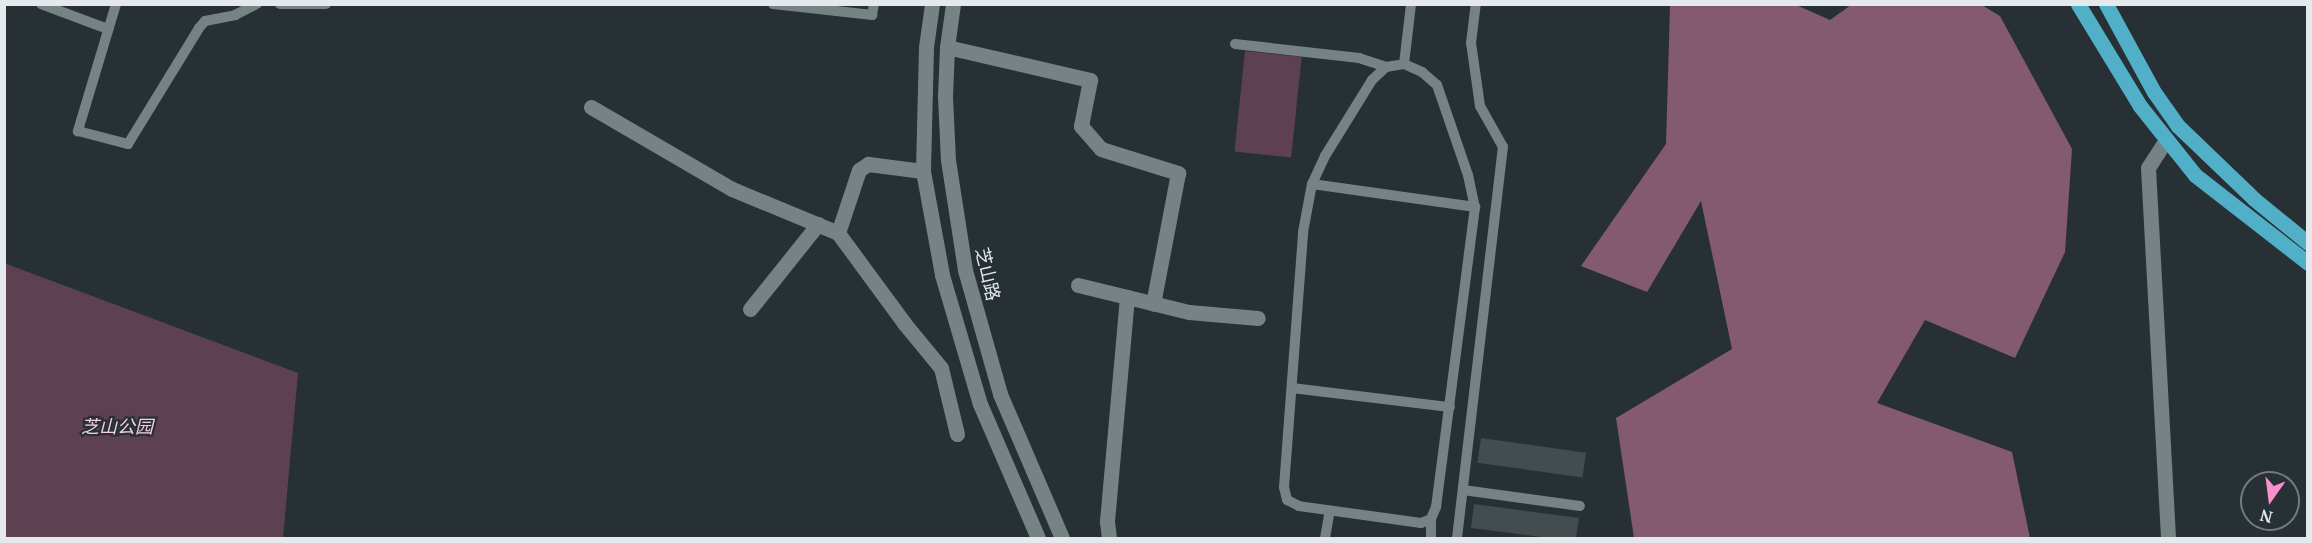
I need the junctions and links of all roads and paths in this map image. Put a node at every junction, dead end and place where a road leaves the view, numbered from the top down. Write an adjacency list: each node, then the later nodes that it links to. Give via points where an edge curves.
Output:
1 (41, 4): 14 (lane)
2 (116, 4): 14 (lane)
3 (257, 4): 14 (lane, via 235,15 205,21 128,144 78,131)
4 (280, 4): 5 (lane)
5 (326, 4)
6 (773, 4): 7 (lane, via 872,15)
7 (874, 4)
8 (932, 4): 21 (street, via 926,47)
9 (953, 4): 16 (street, 芝山路)
10 (1411, 4): 17 (lane)
11 (1476, 4): 36 (lane, via 1471,42 1480,106 1503,147)
12 (2078, 4): 20 (main road)
13 (2106, 4): 26 (main road, via 2154,92 2178,126 2254,199)
14 (108, 28)
15 (1235, 44): 18 (lane, via 1359,58)
16 (947, 47): 30 (street, via 1090,80 1081,126 1101,149 1178,173); 41 (street, 芝山路, via 948,160 965,270 1000,394)
17 (1404, 63): 18 (lane); 23 (lane, via 1437,86)
18 (1386, 67): 22 (lane, via 1366,89)
19 (591, 107): 24 (street, via 732,189)
20 (2166, 141): 27 (main road, via 2195,175); 46 (street, via 2148,168)
21 (923, 171): 25 (street, via 868,164 859,170); 40 (street, via 942,275 980,404)
22 (1312, 184): 23 (lane); 33 (lane, via 1303,232)
23 (1475, 207): 34 (lane)
24 (818, 224): 25 (street); 31 (street)
25 (838, 233): 35 (street, via 941,368)
26 (2307, 243)
27 (2307, 263)
28 (1078, 285): 29 (street)
29 (1127, 297): 30 (street); 42 (street, via 1107,521)
30 (1153, 304): 32 (street, via 1189,312)
31 (750, 309)
32 (1258, 318)
33 (1292, 388): 34 (lane); 38 (lane, via 1284,487 1287,500)
34 (1449, 407): 39 (lane, via 1436,507)
35 (957, 434)
36 (1463, 490): 37 (lane); 45 (lane)
37 (1580, 506)
38 (1329, 511): 39 (lane, via 1421,523); 43 (lane)
39 (1431, 519): 44 (lane)
40 (1038, 538)
41 (1062, 538)
42 (1109, 538)
43 (1326, 538)
44 (1431, 538)
45 (1457, 538)
46 (2168, 538)

